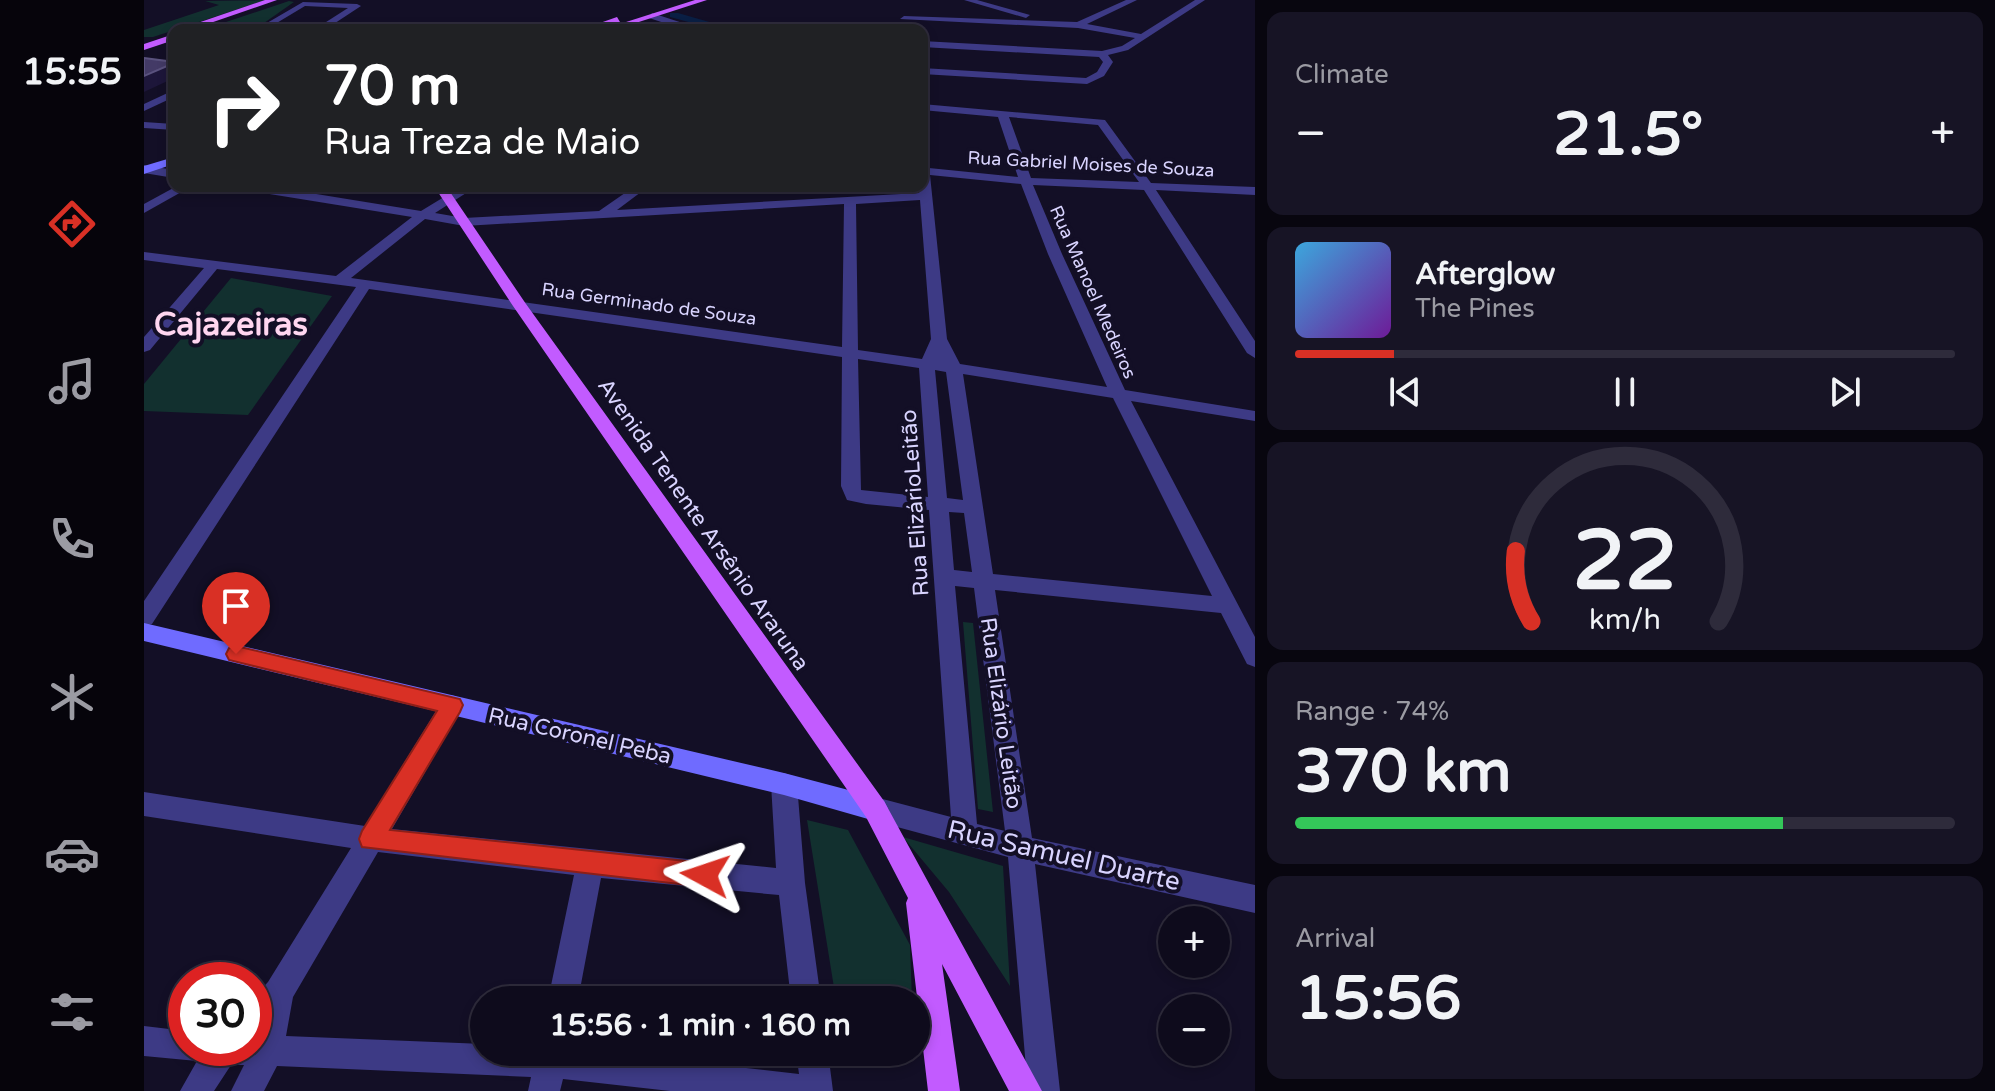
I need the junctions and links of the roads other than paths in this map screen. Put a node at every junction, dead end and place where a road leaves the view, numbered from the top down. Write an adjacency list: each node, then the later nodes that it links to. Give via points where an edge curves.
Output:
1 (273, 0): 11 (main road)
2 (284, 0): 12 (main road)
3 (682, 0): 15 (main road)
4 (703, 0): 9 (main road)
5 (1133, 0): 8 (street)
6 (1201, 0): 22 (street)
7 (977, 1): 19 (street)
8 (1100, 15): 10 (street); 21 (street)
9 (652, 16): 16 (main road); 17 (street)
10 (1115, 18)
11 (199, 24)
12 (212, 24)
13 (269, 24): 14 (street, via 303,4 357,6)
14 (329, 24)
15 (604, 24)
16 (625, 24)
17 (677, 24)
18 (904, 24): 19 (street, via 902,14)
19 (1061, 24): 21 (street)
20 (1144, 24): 22 (street)
21 (1078, 25): 24 (street)
22 (1158, 27): 24 (street)
23 (168, 36): 25 (main road)
24 (1144, 37): 28 (street)
25 (146, 44): 27 (main road)
26 (928, 44): 28 (street)
27 (168, 46)
28 (1102, 54): 29 (street, via 1108,62 1105,69 1087,81)
29 (928, 71)
30 (168, 96): 32 (street)
31 (928, 107): 33 (street)
32 (144, 108)
33 (1002, 113): 40 (street, Rua Manoel Medeiros); 41 (street, via 1101,122)
34 (144, 125): 35 (street)
35 (168, 127)
36 (168, 162): 38 (street)
37 (928, 168): 40 (street, Rua Gabriel Moises de Souza)
38 (144, 169): 39 (street)
39 (168, 173)
40 (1024, 181): 41 (street, Rua Gabriel Moises de Souza); 65 (street, Rua Manoel Medeiros)
41 (1148, 187): 42 (street, Rua Gabriel Moises de Souza); 61 (street)
42 (1255, 191)
43 (175, 192): 50 (street)
44 (279, 192): 52 (street)
45 (444, 192): 52 (street); 53 (main road, Avenida Tenente Arsênio Araruna)
46 (634, 192): 51 (street)
47 (926, 192): 48 (street, Rua ElizárioLeitão)
48 (926, 196): 49 (street); 59 (street, Rua ElizárioLeitão)
49 (850, 201): 51 (street); 62 (street)
50 (144, 209)
51 (604, 213): 53 (street)
52 (420, 217): 53 (street); 56 (street)
53 (464, 222): 58 (main road, Avenida Tenente Arsênio Araruna)
54 (144, 256): 55 (street, Rua Germinado de Souza)
55 (213, 266): 56 (street, Rua Germinado de Souza); 60 (street)
56 (338, 281): 57 (street, Rua Germinado de Souza)
57 (365, 284): 58 (street, Rua Germinado de Souza); 72 (street)
58 (520, 306): 62 (street, Rua Germinado de Souza); 78 (main road, Avenida Tenente Arsênio Araruna)
59 (939, 339): 63 (street, Rua ElizárioLeitão); 64 (street, Rua Elizário Leitão)
60 (144, 347)
61 (1255, 353)
62 (851, 354): 63 (street, Rua Germinado de Souza); 67 (street, via 854,495)
63 (927, 365): 64 (street, Rua Germinado de Souza); 67 (street, Rua ElizárioLeitão)
64 (954, 368): 65 (street, Rua Germinado de Souza); 68 (street, Rua Elizário Leitão)
65 (1120, 395): 66 (street, Rua Germinado de Souza); 71 (street, Rua Manoel Medeiros)
66 (1255, 416)
67 (937, 504): 68 (street); 69 (street, Rua ElizárioLeitão)
68 (973, 507): 70 (street, Rua Elizário Leitão)
69 (943, 577): 70 (street); 79 (street, Rua ElizárioLeitão)
70 (985, 581): 71 (street); 81 (street, Rua Elizário Leitão)
71 (1228, 606): 74 (street, Rua Manoel Medeiros)
72 (144, 618)
73 (144, 632): 75 (street, Rua Coronel Peba)
74 (1255, 658)
75 (452, 705): 76 (street, Rua Coronel Peba); 80 (street)
76 (784, 784): 78 (street, Rua Coronel Peba); 83 (street)
77 (144, 804): 80 (street)
78 (875, 809): 79 (street, Rua Samuel Duarte); 84 (main road, Avenida Tenente Arsênio Araruna)
79 (965, 833): 81 (street, Rua Samuel Duarte)
80 (371, 839): 82 (street); 88 (street)
81 (1020, 848): 85 (street, Rua Samuel Duarte); 103 (street, Rua Elizário Leitão)
82 (590, 864): 83 (street); 86 (street)
83 (791, 883): 87 (street)
84 (919, 895): 101 (main road); 102 (main road, Avenida Tenente Arsênio Araruna)
85 (1255, 899)
86 (566, 986)
87 (804, 986)
88 (279, 993): 89 (street); 90 (street)
89 (272, 1000)
90 (272, 1030)
91 (144, 1041): 92 (street)
92 (168, 1044)
93 (272, 1051): 97 (street)
94 (208, 1066): 98 (street)
95 (260, 1066): 99 (street)
96 (813, 1066): 100 (street)
97 (549, 1068): 100 (street)
98 (196, 1091)
99 (247, 1091)
100 (814, 1091)
101 (944, 1091)
102 (1026, 1091)
103 (1044, 1091)

